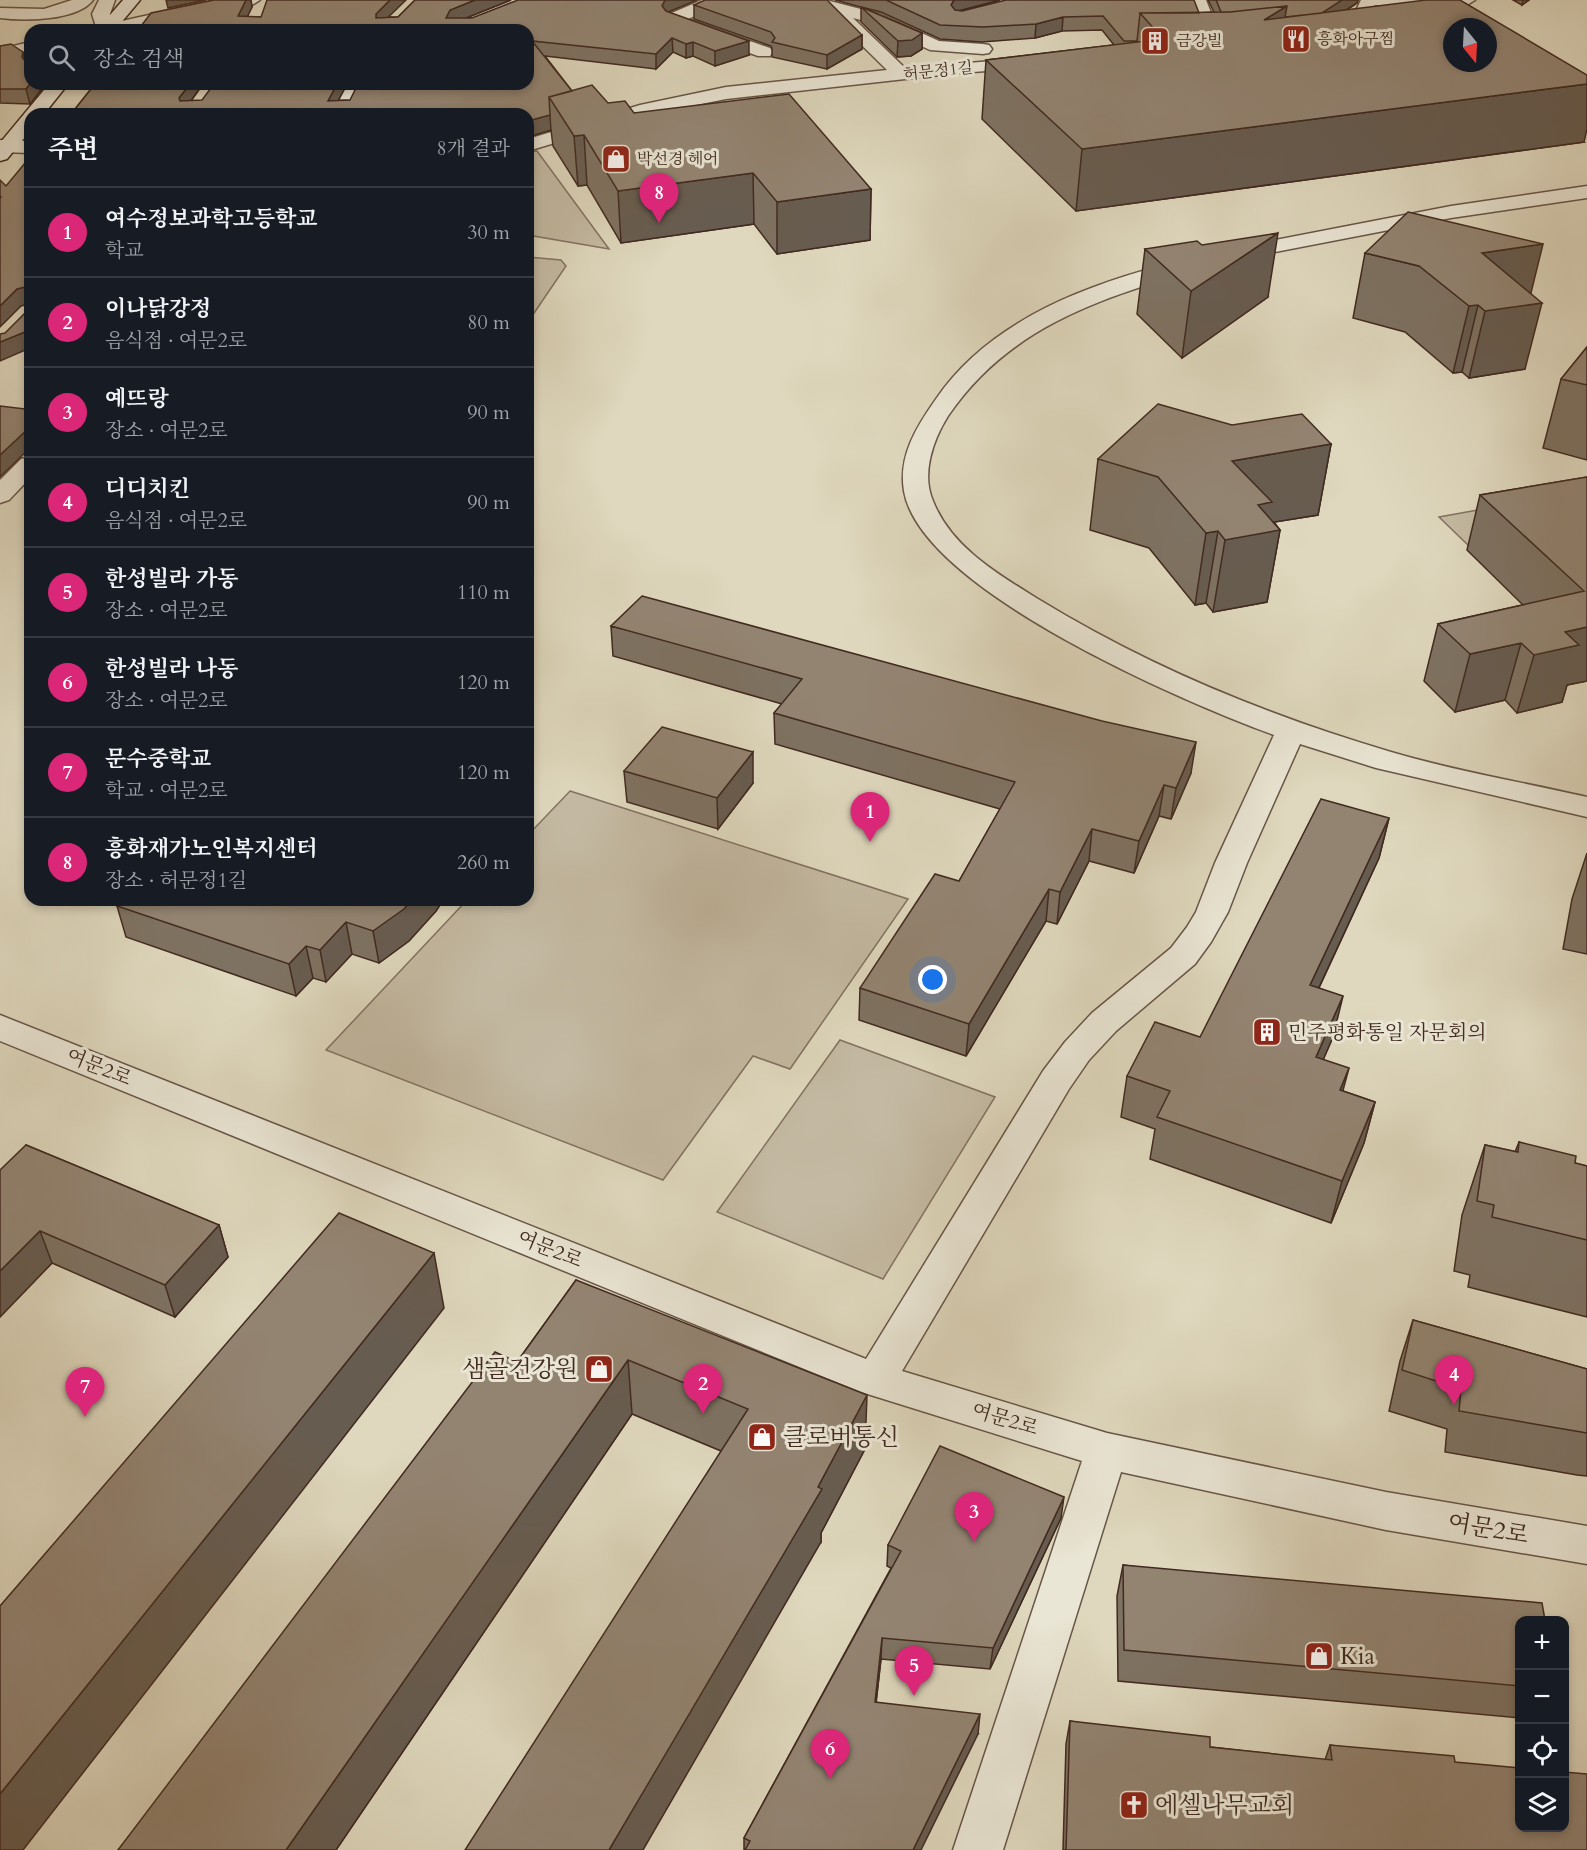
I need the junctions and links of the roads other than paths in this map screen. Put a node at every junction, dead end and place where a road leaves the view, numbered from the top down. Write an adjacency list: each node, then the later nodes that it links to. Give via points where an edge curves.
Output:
1 (85, 0): 12 (street, via 71,8 44,14)
2 (107, 0): 15 (street, via 101,14)
3 (252, 0): 17 (street)
4 (266, 0): 13 (street)
5 (716, 0): 21 (street, via 673,19)
6 (806, 0): 11 (street)
7 (1198, 0): 23 (street, via 1227,62)
8 (1369, 0): 9 (street); 19 (street, via 1357,26)
9 (1467, 0)
10 (131, 1): 16 (street)
11 (829, 4): 24 (street, via 874,18 936,46 997,51); 26 (street)
12 (0, 13)
13 (258, 19)
14 (0, 20): 18 (street)
15 (104, 24)
16 (111, 24)
17 (133, 24)
18 (24, 28)
19 (1323, 46)
20 (24, 48): 22 (street)
21 (764, 52)
22 (0, 54)
23 (1198, 62)
24 (1020, 63): 25 (street, 허문정1길); 26 (street, 허문정1길)
25 (1044, 63)
26 (902, 75): 32 (street, 허문정1길, via 678,101)
27 (51, 90): 29 (street)
28 (354, 90): 30 (street)
29 (38, 108)
30 (344, 108)
31 (24, 126): 34 (street)
32 (534, 144)
33 (24, 147): 34 (street)
34 (3, 149)
35 (1587, 192): 38 (street, via 1279,244 1103,290 1048,314 993,350 956,386 924,436 916,480 919,500 951,549 993,582 1093,645 1168,684)
36 (24, 470): 37 (street)
37 (0, 495)
38 (1290, 731): 39 (street, via 1388,761); 41 (street, via 1199,934 1183,956 1104,1022 1063,1070)
39 (1587, 807)
40 (0, 1027): 41 (street, 여문2로)
41 (875, 1380): 42 (street, 여문2로)
42 (1107, 1451): 43 (street, 여문2로, via 1386,1511); 44 (street)
43 (1587, 1545)
44 (978, 1850)

